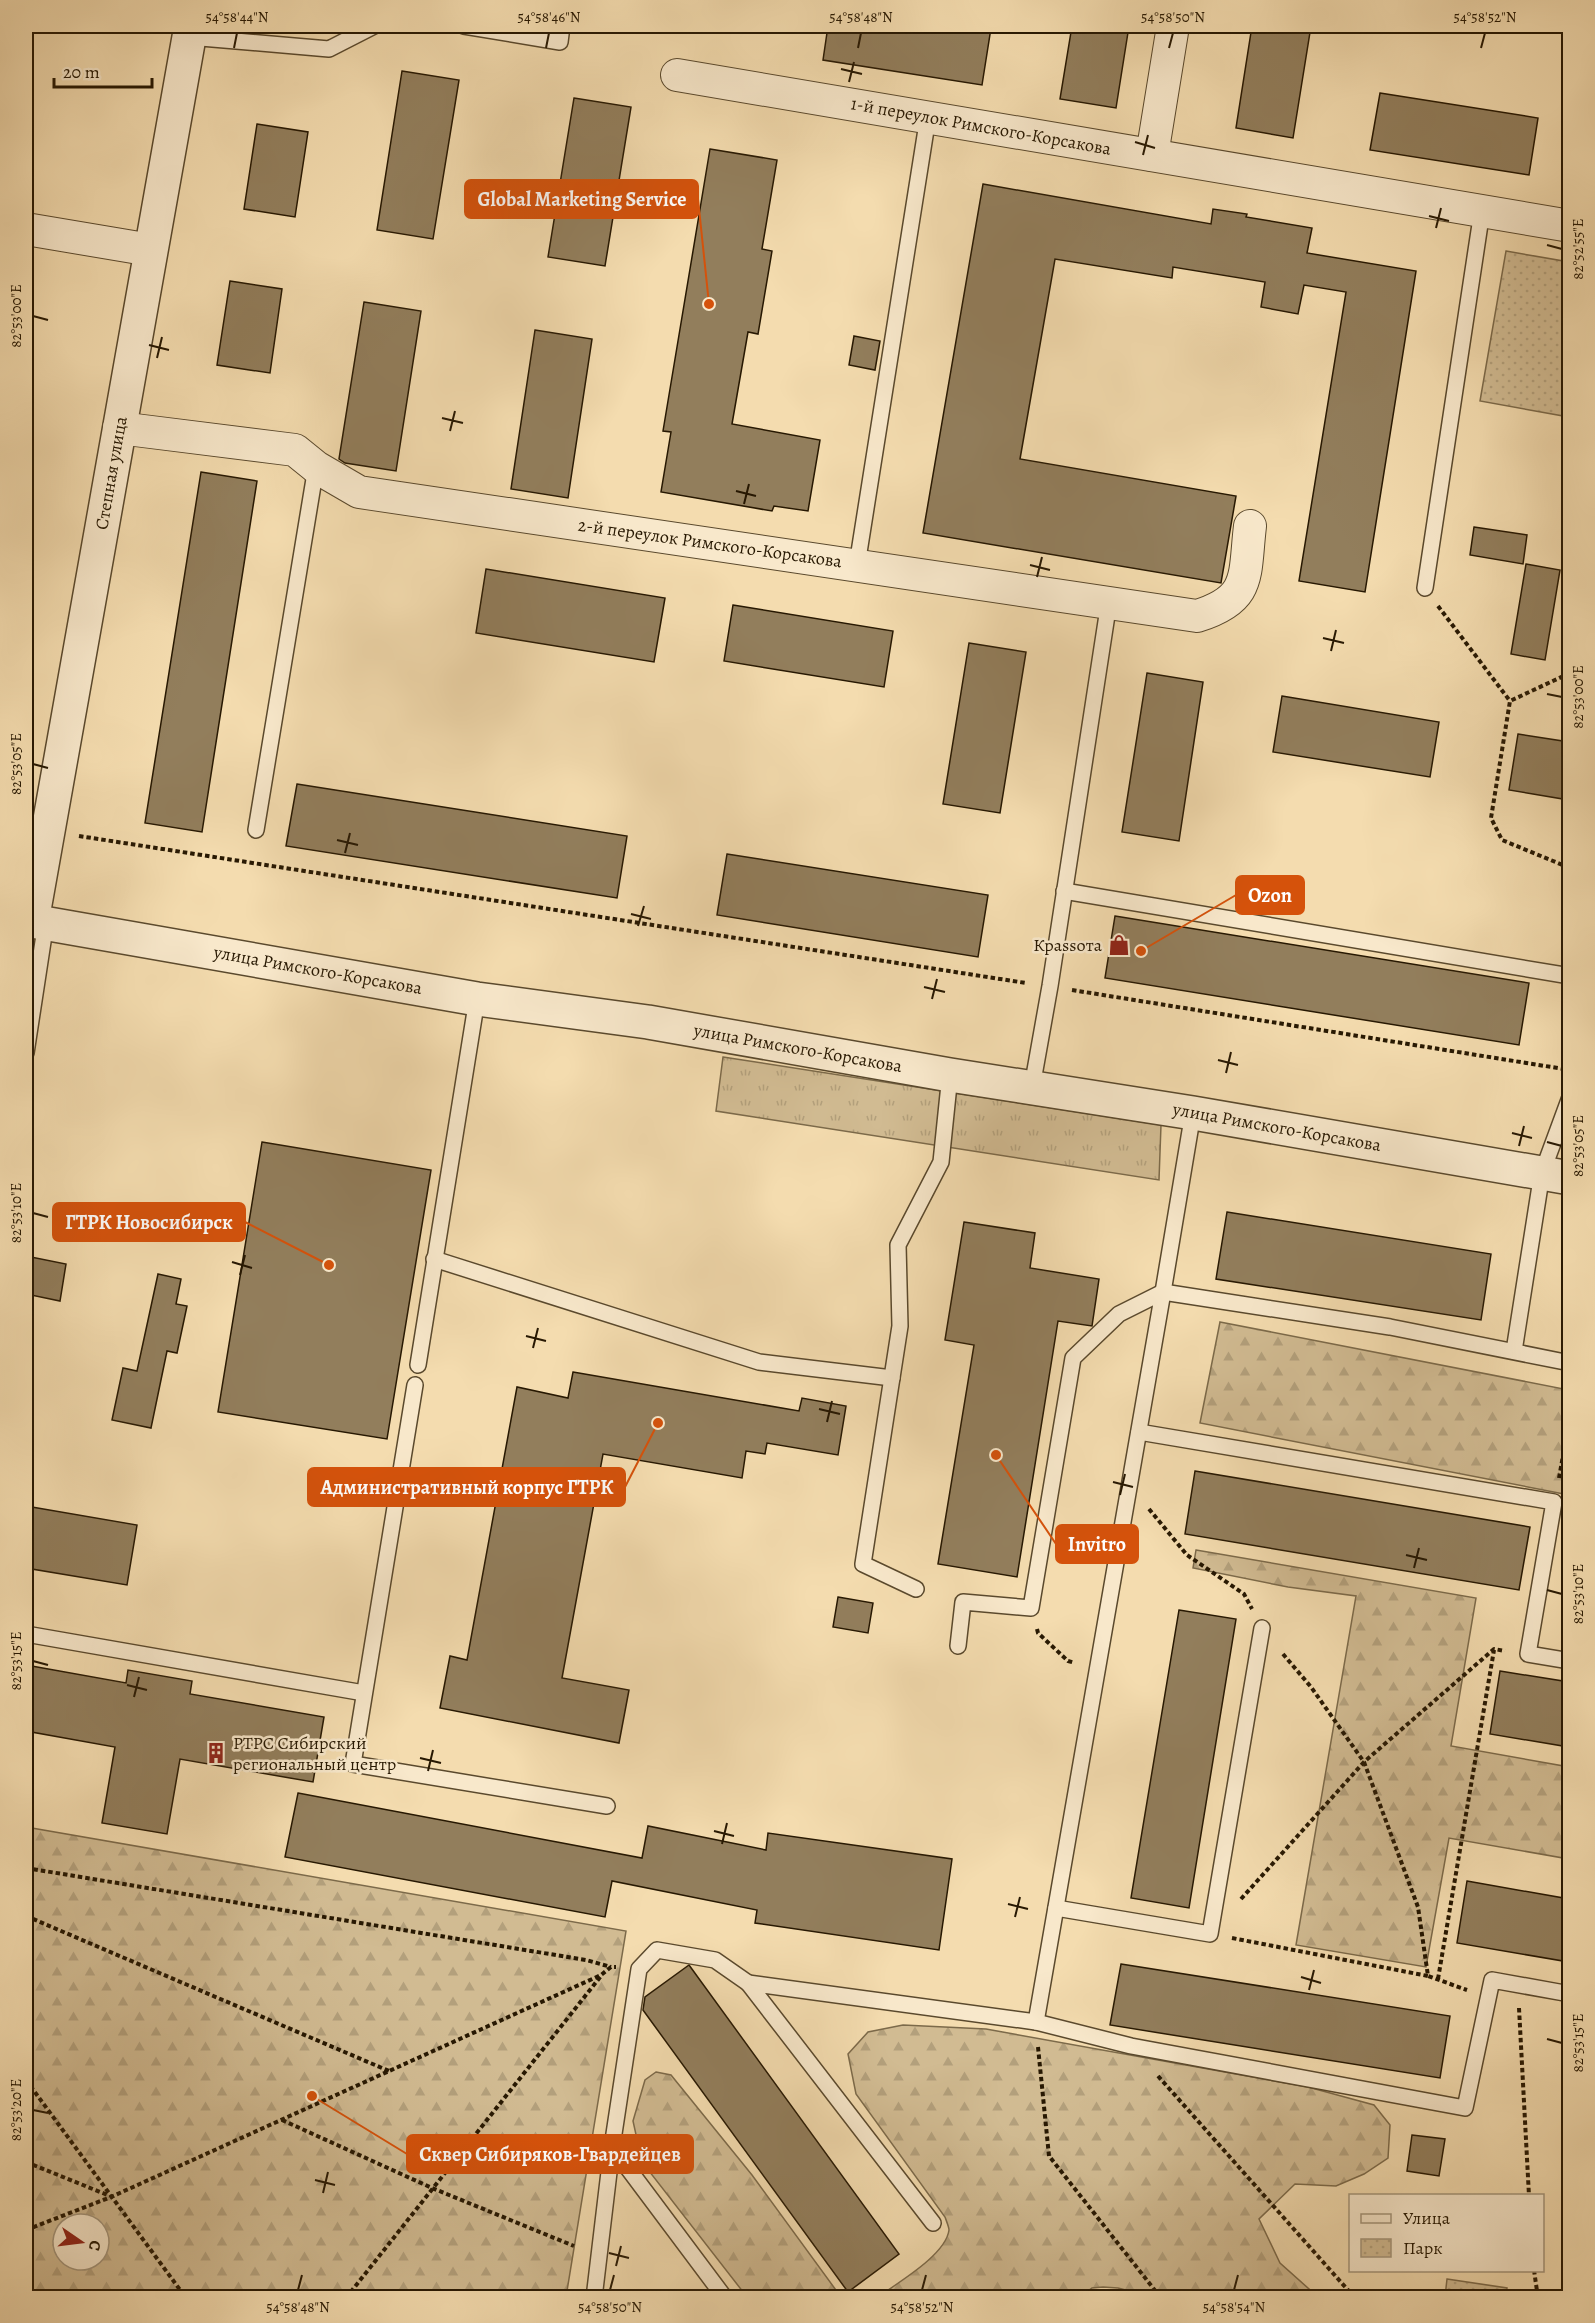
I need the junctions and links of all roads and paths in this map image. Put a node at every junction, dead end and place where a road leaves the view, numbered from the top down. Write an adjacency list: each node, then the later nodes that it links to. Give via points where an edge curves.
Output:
1 (374, 26): 5 (lane, via 329,49)
2 (464, 26): 3 (lane, via 560,42)
3 (562, 26)
4 (1173, 26): 8 (street)
5 (190, 31): 12 (street, Степная улица)
6 (677, 75): 7 (street, 1-й переулок Римского-Корсакова)
7 (928, 117): 8 (street, 1-й переулок Римского-Корсакова); 16 (lane)
8 (1152, 155): 9 (street, 1-й переулок Римского-Корсакова)
9 (1482, 211): 10 (street, 1-й переулок Римского-Корсакова); 17 (lane)
10 (1569, 225)
11 (26, 229): 12 (street)
12 (152, 250): 13 (street, Степная улица)
13 (119, 428): 14 (street, 2-й переулок Римского-Корсакова, via 295,450); 22 (street, Степная улица)
14 (316, 468): 16 (street, 2-й переулок Римского-Корсакова, via 359,492); 21 (lane)
15 (1250, 526): 18 (street, 2-й переулок Римского-Корсакова, via 1242,584 1234,600 1219,609 1197,616)
16 (857, 565): 18 (street, 2-й переулок Римского-Корсакова)
17 (1425, 588): 20 (path)
18 (1109, 602): 24 (lane)
19 (1569, 673): 20 (path)
20 (1510, 701): 23 (path, via 1491,818 1502,840)
21 (256, 830)
22 (48, 831): 25 (street, Степная улица); 27 (path)
23 (1569, 868)
24 (1064, 891): 26 (lane); 27 (lane)
25 (34, 921): 28 (street, улица Римского-Корсакова); 29 (lane)
26 (1569, 976)
27 (1050, 986): 30 (path); 32 (lane)
28 (477, 999): 31 (street, улица Римского-Корсакова, via 648,1022); 36 (lane)
29 (26, 1053)
30 (1569, 1070)
31 (950, 1076): 32 (street, улица Римского-Корсакова); 41 (lane, via 941,1162 898,1245 900,1326)
32 (1032, 1087): 34 (street, улица Римского-Корсакова)
33 (1569, 1097): 35 (lane)
34 (1193, 1113): 35 (street, улица Римского-Корсакова); 37 (lane)
35 (1556, 1176): 38 (lane)
36 (434, 1259): 40 (lane); 41 (lane, via 759,1362)
37 (1163, 1292): 38 (lane, via 1390,1327); 44 (lane); 48 (lane, via 1119,1314 1073,1358)
38 (1514, 1351): 39 (lane)
39 (1569, 1363)
40 (418, 1365)
41 (892, 1378): 47 (lane, via 863,1564)
42 (415, 1385): 56 (lane)
43 (1569, 1417): 46 (path)
44 (1139, 1432): 45 (lane); 46 (lane)
45 (1129, 1486): 49 (path, via 1187,1555 1244,1594); 55 (lane)
46 (1554, 1502): 53 (lane)
47 (916, 1589)
48 (1032, 1608): 51 (lane, via 963,1602); 55 (path, via 1038,1633 1068,1660)
49 (1262, 1628): 57 (path, via 1311,1687); 62 (lane)
50 (26, 1634): 56 (lane)
51 (958, 1646)
52 (1494, 1649): 53 (path); 57 (path); 67 (path)
53 (1528, 1654): 54 (lane)
54 (1569, 1661)
55 (1097, 1671): 60 (lane)
56 (364, 1694): 58 (lane, via 353,1764)
57 (1364, 1762): 62 (path); 66 (path, via 1418,1907)
58 (607, 1806)
59 (26, 1868): 63 (path)
60 (1056, 1908): 62 (lane); 71 (lane)
61 (26, 1916): 73 (path)
62 (1210, 1934): 66 (path)
63 (611, 1967): 64 (path); 65 (path)
64 (639, 1969): 68 (lane, via 657,1950 715,1960); 76 (lane)
65 (601, 1975): 73 (path); 78 (path)
66 (1428, 1976): 67 (path)
67 (1438, 1979): 70 (path)
68 (748, 1983): 71 (lane); 81 (lane)
69 (1569, 1994): 70 (lane, via 1492,1980)
70 (1488, 1998): 72 (lane, via 1466,2108); 79 (path, via 1519,2007)
71 (1036, 2022): 72 (lane); 89 (path, via 1049,2156)
72 (1131, 2046): 90 (path)
73 (390, 2071): 75 (path)
74 (26, 2080): 80 (path)
75 (282, 2120): 78 (path); 80 (path)
76 (612, 2147): 87 (lane); 88 (lane)
77 (26, 2162): 80 (path)
78 (432, 2188): 83 (path); 86 (path)
79 (1530, 2194)
80 (111, 2197): 82 (path); 85 (path)
81 (933, 2223)
82 (26, 2230)
83 (574, 2246)
84 (1534, 2272): 91 (path)
85 (186, 2298)
86 (346, 2298)
87 (594, 2298)
88 (725, 2298)
89 (1161, 2298)
90 (1355, 2298)
91 (1538, 2298)

